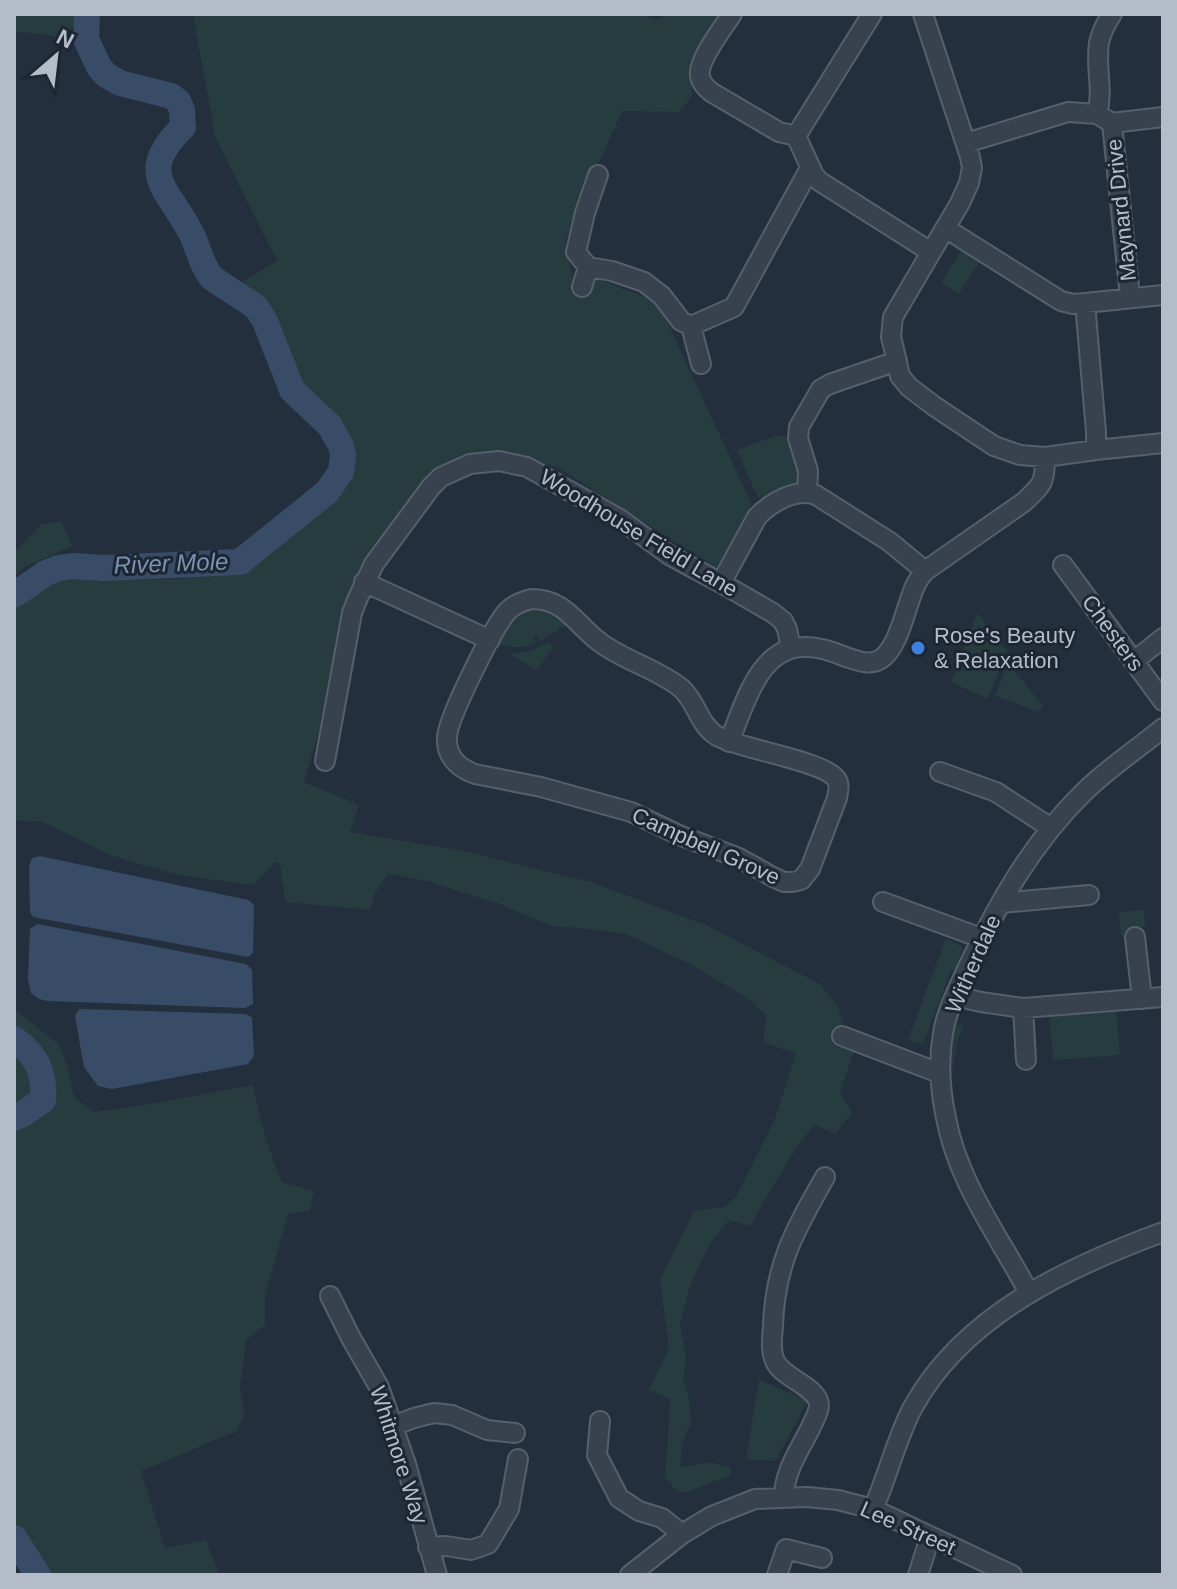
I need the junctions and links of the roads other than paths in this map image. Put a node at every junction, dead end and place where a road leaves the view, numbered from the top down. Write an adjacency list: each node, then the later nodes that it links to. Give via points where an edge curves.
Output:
1 (732, 14): 7 (street, via 700,64 704,86 779,132)
2 (872, 14): 7 (street)
3 (923, 14): 8 (street)
4 (1112, 14): 6 (street, Maynard Drive, via 1099,43)
5 (1163, 117): 6 (street)
6 (1104, 119): 8 (street, via 1068,112); 16 (street, Maynard Drive)
7 (796, 136): 9 (street)
8 (966, 143): 11 (street, via 972,168 969,183)
9 (810, 168): 12 (street, via 819,181); 18 (street, via 734,307)
10 (598, 175): 13 (street, via 576,252)
11 (945, 228): 12 (street); 17 (street, via 1061,301)
12 (931, 252): 19 (street, via 893,317)
13 (588, 267): 14 (street); 18 (street, via 644,282)
14 (582, 287)
15 (1163, 295): 16 (street)
16 (1130, 297): 17 (street)
17 (1085, 303): 22 (street)
18 (691, 326): 20 (street)
19 (897, 361): 23 (street, via 909,387 994,446); 24 (street, via 821,389 799,427)
20 (701, 364)
21 (1163, 443): 22 (street)
22 (1096, 450): 23 (street)
23 (1045, 457): 26 (street, via 1038,490)
24 (807, 492): 26 (street, via 890,542); 28 (street, via 776,503 757,517)
25 (1063, 565): 32 (street, Chesters, via 1080,600)
26 (925, 571): 31 (street, via 891,647 878,661 859,662 807,646)
27 (364, 582): 28 (street, Woodhouse Field Lane, via 397,530 441,477 470,464 499,461 542,474); 30 (street); 33 (street, Woodhouse Field Lane, via 352,613)
28 (721, 583): 31 (street, Woodhouse Field Lane, via 783,621)
29 (1163, 638): 32 (street)
30 (490, 640): 37 (street, Campbell Grove, via 514,606 531,599 558,604 607,648 681,689 706,728); 37 (street, Campbell Grove, via 447,729 448,749 457,764 475,774 631,812 773,877 801,880 837,798 837,780 795,760)
31 (791, 648): 37 (street, via 761,670)
32 (1134, 661): 35 (street, Chesters)
33 (339, 683): 34 (street); 38 (street, Woodhouse Field Lane)
34 (358, 686)
35 (1163, 701)
36 (1163, 728): 40 (street, Witherdale, via 1101,777)
37 (729, 742)
38 (325, 761)
39 (940, 772): 40 (street, via 969,774)
40 (1051, 828): 43 (street, Witherdale)
41 (1089, 895): 43 (street)
42 (883, 902): 45 (street)
43 (1001, 903): 45 (street, Witherdale)
44 (1135, 937): 48 (street)
45 (981, 938): 46 (street, Witherdale)
46 (955, 996): 49 (street); 52 (street, Witherdale, via 943,1033)
47 (1163, 997): 48 (street)
48 (1142, 999): 49 (street)
49 (1023, 1008): 51 (street)
50 (842, 1036): 52 (street)
51 (1026, 1060)
52 (939, 1073): 55 (street, Witherdale, via 956,1155)
53 (825, 1177): 61 (street, via 778,1275 772,1348 776,1362 815,1396 819,1406 788,1473)
54 (1163, 1232): 55 (street, via 1111,1251)
55 (1029, 1293): 62 (street, via 963,1343 925,1386)
56 (330, 1296): 58 (street, Whitmore Way, via 379,1387)
57 (600, 1421): 63 (street, via 597,1455 619,1498)
58 (393, 1426): 59 (street, via 434,1413); 65 (street, Whitmore Way)
59 (515, 1433)
60 (518, 1459): 65 (street, via 509,1509 488,1544 471,1550)
61 (784, 1497): 62 (street, Lee Street, via 838,1500); 63 (street, Lee Street, via 755,1499)
62 (873, 1509): 64 (street, Lee Street)
63 (682, 1534): 68 (street, Lee Street)
64 (930, 1537): 70 (street); 71 (street, Lee Street)
65 (428, 1547): 67 (street, Whitmore Way)
66 (822, 1558): 69 (street, via 786,1549)
67 (437, 1575)
68 (630, 1575)
69 (777, 1575)
70 (918, 1575)
71 (1012, 1575)

